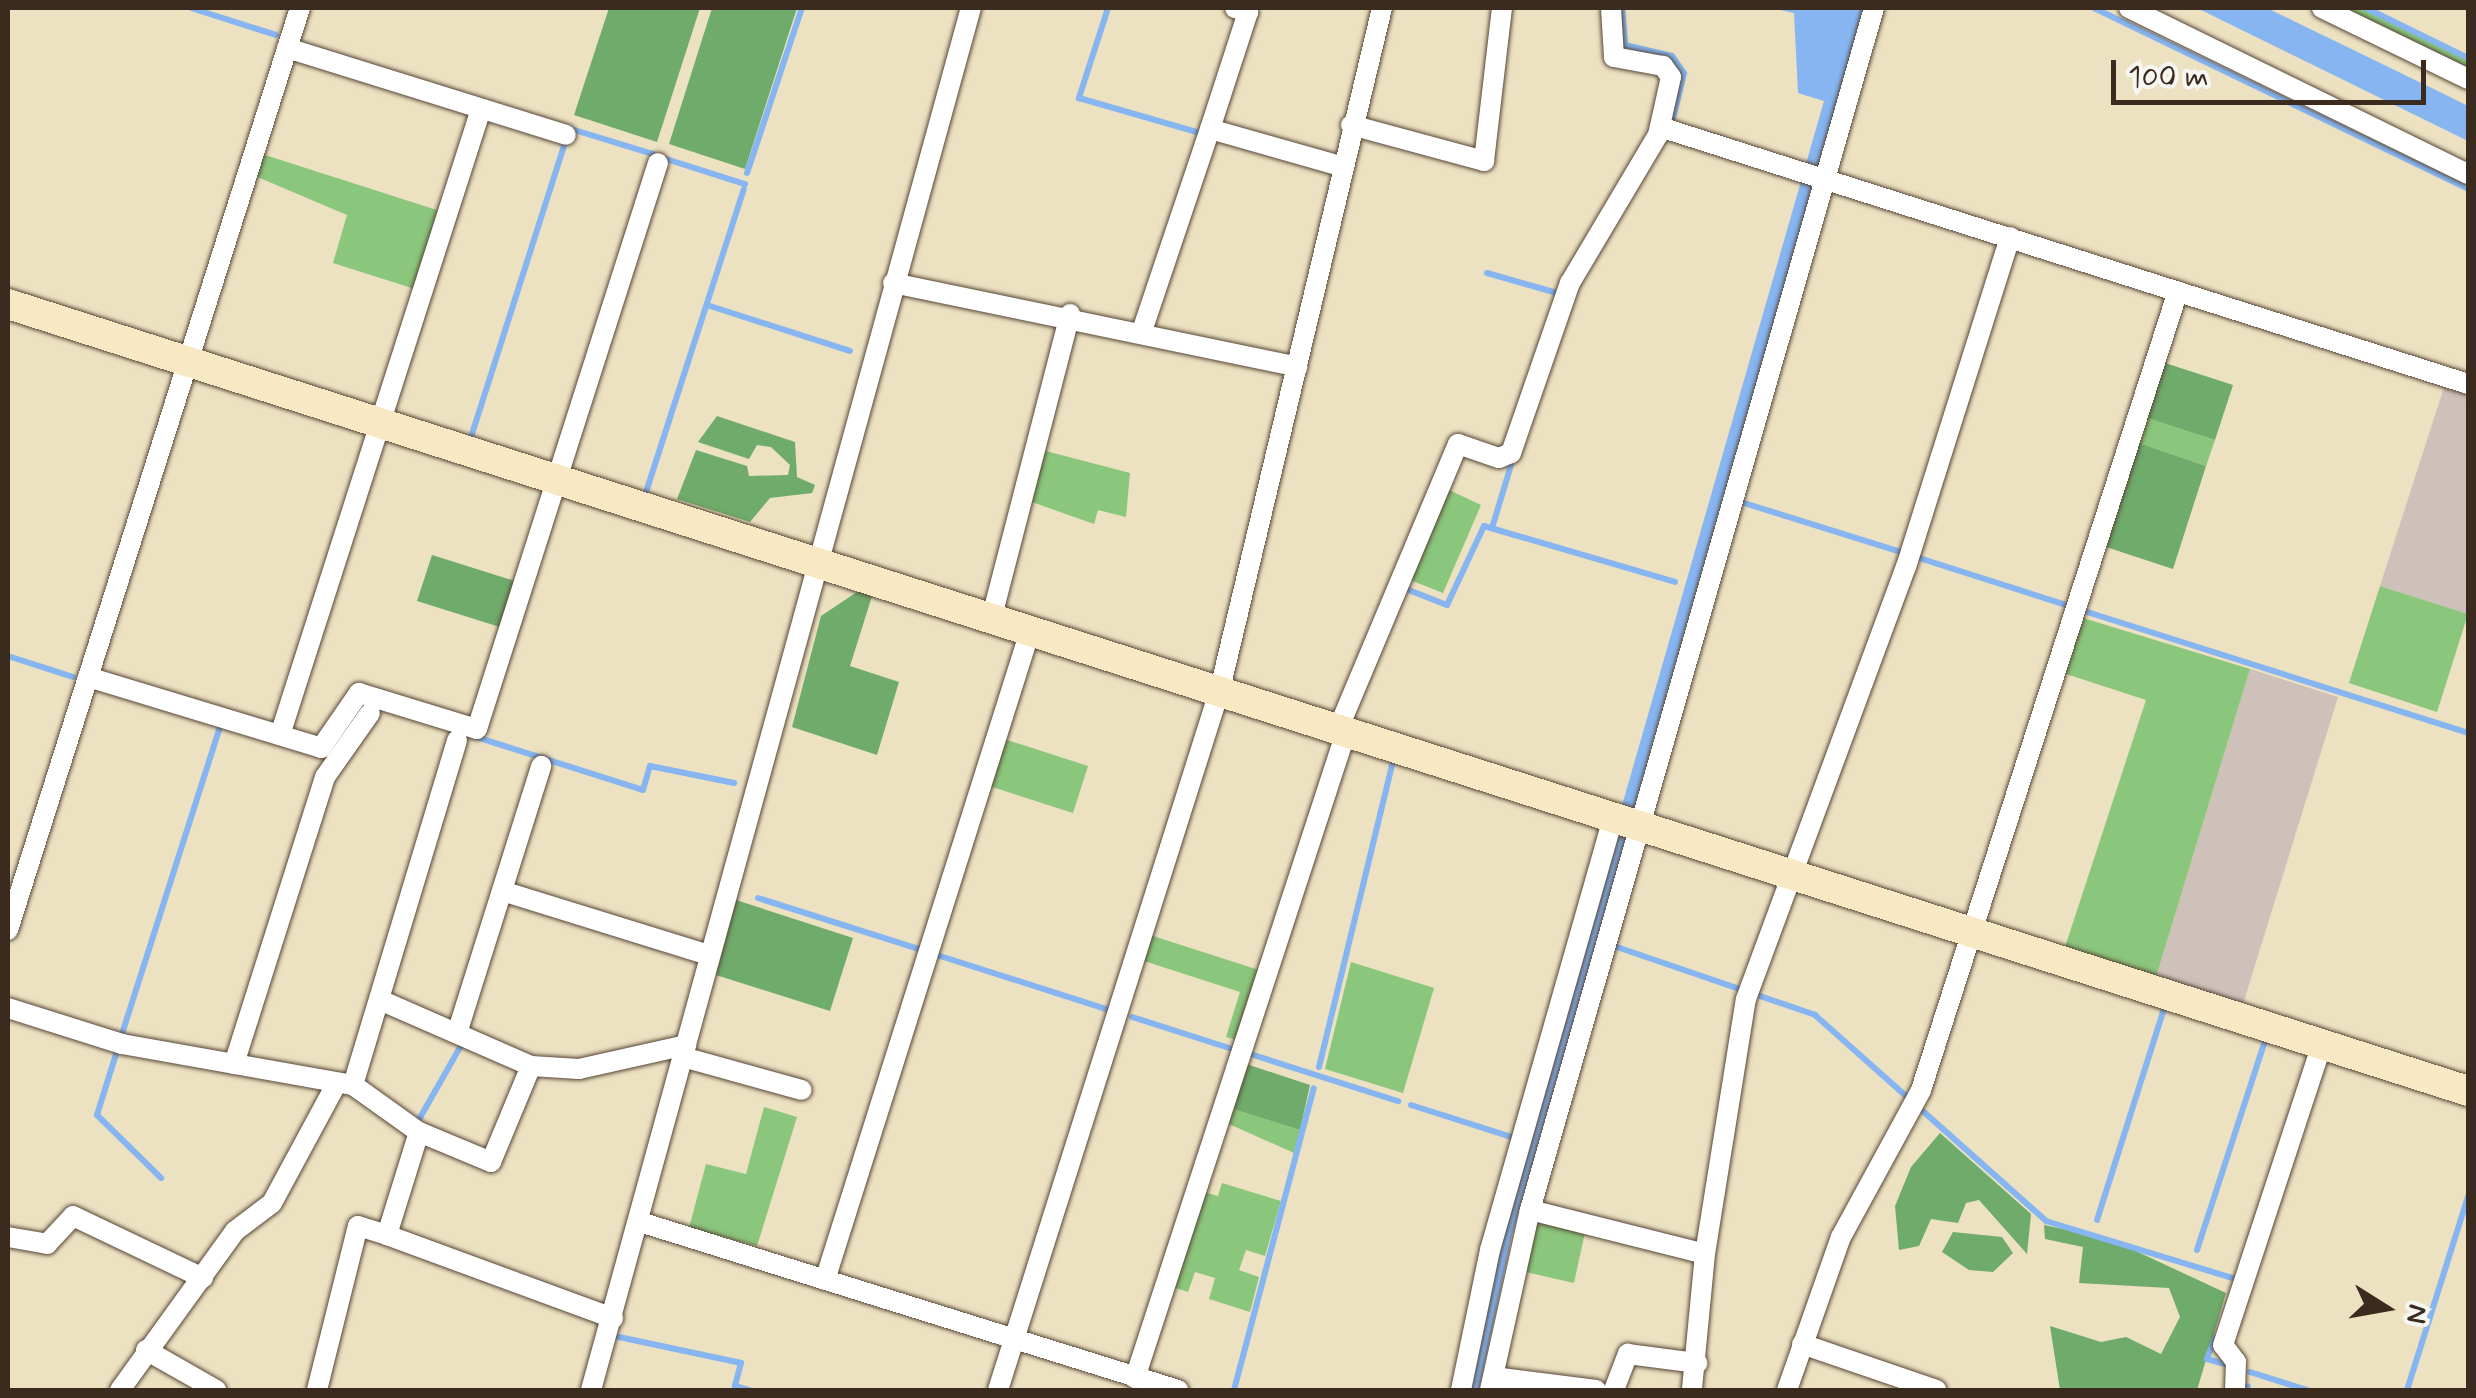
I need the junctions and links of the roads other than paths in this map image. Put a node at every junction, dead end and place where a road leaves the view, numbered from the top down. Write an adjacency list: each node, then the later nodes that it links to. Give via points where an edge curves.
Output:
1 (300, 8): 10 (street)
2 (971, 8): 22 (street)
3 (1240, 8): 15 (street)
4 (1382, 8): 13 (street)
5 (1502, 8): 13 (street, via 1484,161)
6 (1611, 8): 14 (street, via 1614,57 1663,66 1671,77)
7 (1874, 8): 20 (street)
8 (2129, 8): 19 (street)
9 (2322, 8): 11 (street)
10 (287, 48): 12 (street); 27 (street)
11 (2468, 79)
12 (481, 109): 16 (street); 30 (street)
13 (1352, 125): 18 (street)
14 (1660, 127): 20 (street); 38 (street, via 1570,283 1512,453 1499,458 1458,444)
15 (1210, 129): 18 (street); 26 (street)
16 (566, 135)
17 (658, 163): 31 (street)
18 (1342, 166): 28 (street)
19 (2468, 174)
20 (1816, 175): 21 (street); 43 (street)
21 (2010, 237): 23 (street); 44 (street, via 1906,567)
22 (893, 283): 25 (street); 32 (street)
23 (2178, 291): 29 (street); 47 (street)
24 (8, 304): 27 (street)
25 (1070, 314): 26 (street); 33 (street)
26 (1142, 331): 28 (street)
27 (188, 361): 30 (street); 35 (street)
28 (1296, 367): 36 (street)
29 (2468, 384)
30 (381, 424): 31 (street); 39 (street)
31 (557, 479): 32 (street); 41 (street, via 477,729 360,693)
32 (815, 560): 33 (street); 48 (street)
33 (992, 616): 34 (street)
34 (1031, 628): 36 (street); 66 (street)
35 (88, 677): 39 (street); 46 (street)
36 (1220, 688): 38 (street); 68 (street)
37 (370, 713): 41 (street)
38 (1343, 728): 43 (street); 72 (street)
39 (280, 735): 41 (street)
40 (457, 740): 49 (street, via 374,994)
41 (329, 754): 54 (street)
42 (541, 766): 45 (street)
43 (1627, 819): 44 (street); 60 (street); 80 (street, via 1490,1250)
44 (1788, 871): 47 (street); 64 (street, via 1748,993)
45 (502, 891): 48 (street); 51 (street)
46 (8, 930)
47 (1972, 931): 52 (street); 69 (street, via 1916,1099 1841,1237)
48 (709, 955): 53 (street)
49 (380, 1000): 51 (street); 56 (street)
50 (8, 1008): 54 (street, via 122,1044)
51 (458, 1030): 55 (street)
52 (2322, 1044): 58 (street); 86 (street, via 2223,1344 2236,1362)
53 (684, 1051): 55 (street, via 579,1070); 57 (street); 61 (street)
54 (234, 1064): 56 (street)
55 (531, 1066): 59 (street, via 491,1162)
56 (345, 1084): 59 (street); 65 (street, via 272,1203 235,1230)
57 (802, 1090)
58 (2468, 1091)
59 (418, 1132): 62 (street)
60 (1530, 1210): 64 (street); 73 (street)
61 (640, 1222): 66 (street); 67 (street)
62 (386, 1235): 67 (street); 76 (street, via 358,1226)
63 (8, 1237): 65 (street, via 46,1244 73,1216)
64 (1705, 1254): 71 (street)
65 (203, 1278): 70 (street)
66 (825, 1280): 68 (street)
67 (614, 1318): 77 (street)
68 (1014, 1340): 72 (street); 78 (street)
69 (1802, 1344): 84 (street); 85 (street)
70 (146, 1350): 74 (street); 75 (street)
71 (1697, 1363): 82 (street, via 1628,1354); 83 (street)
72 (1141, 1383): 79 (street)
73 (1492, 1384): 81 (street)
74 (120, 1390)
75 (216, 1390)
76 (317, 1390)
77 (592, 1390)
78 (998, 1390)
79 (1178, 1390)
80 (1461, 1390)
81 (1596, 1390)
82 (1614, 1390)
83 (1692, 1390)
84 (1786, 1390)
85 (1936, 1390)
86 (2235, 1390)

